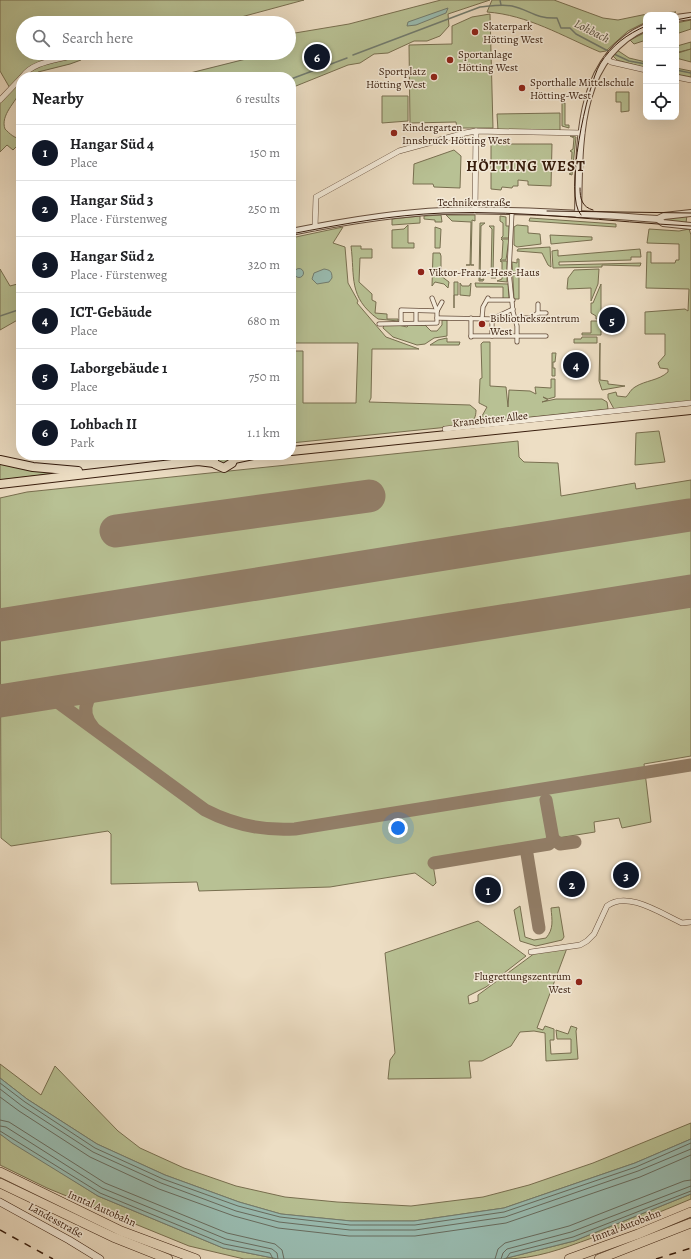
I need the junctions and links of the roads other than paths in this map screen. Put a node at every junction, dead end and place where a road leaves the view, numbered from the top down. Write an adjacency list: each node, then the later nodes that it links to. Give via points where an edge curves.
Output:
1 (691, 16): 2 (street)
2 (679, 18)
3 (643, 28): 4 (street, via 628,36)
4 (610, 53): 6 (street, via 611,62); 13 (street, via 593,82)
5 (56, 60): 7 (street, via 34,66)
6 (643, 69)
7 (26, 72)
8 (679, 78): 9 (street)
9 (691, 80)
10 (16, 83): 11 (street)
11 (0, 100)
12 (476, 130): 13 (street); 14 (street); 20 (street, via 399,151 316,198)
13 (582, 133): 17 (street)
14 (475, 211): 15 (street, Technikerstraße); 20 (street, Technikerstraße, via 389,215)
15 (512, 212): 17 (street, Technikerstraße); 23 (street, via 509,272)
16 (691, 213): 18 (street, Technikerstraße)
17 (578, 214): 18 (street, Technikerstraße)
18 (658, 219): 19 (street, Technikerstraße, via 663,223)
19 (691, 226)
20 (315, 228): 21 (street, Technikerstraße)
21 (296, 231)
22 (432, 298): 28 (street)
23 (513, 300): 26 (street); 33 (street, via 488,299 482,307)
24 (442, 302): 28 (street)
25 (538, 304): 29 (street)
26 (513, 309): 34 (street); 35 (street)
27 (416, 311): 28 (street); 36 (street, via 401,310); 37 (street)
28 (437, 311): 31 (street)
29 (538, 313): 30 (street); 34 (street, via 530,318)
30 (546, 313)
31 (437, 318): 32 (street); 37 (street, via 437,323)
32 (471, 318): 33 (street); 40 (street, via 471,337)
33 (482, 318): 35 (street)
34 (515, 318): 39 (street)
35 (492, 319): 40 (street)
36 (401, 323): 37 (street); 38 (street)
37 (416, 323)
38 (379, 324)
39 (517, 335): 40 (street); 41 (street); 42 (street)
40 (492, 336)
41 (546, 336)
42 (517, 342)
43 (691, 403): 45 (street, Kranebitter Allee)
44 (691, 410): 46 (main road, Kranebitter Allee)
45 (445, 429)
46 (296, 450)
47 (0, 460): 51 (main road)
48 (203, 460): 51 (main road)
49 (214, 460): 50 (main road, via 220,467 226,467)
50 (233, 460)
51 (88, 474): 52 (main road)
52 (19, 482): 53 (main road); 54 (main road)
53 (0, 484)
54 (0, 490)
55 (691, 922): 56 (street, via 682,923 632,901 621,900 607,906 593,936 585,943)
56 (531, 952)
57 (0, 1172): 66 (highway, Inntal Autobahn, via 121,1231)
58 (0, 1183): 65 (highway, Inntal Autobahn, via 113,1237)
59 (0, 1202): 64 (main road, Landesstraße)
60 (691, 1212): 67 (highway, Inntal Autobahn)
61 (691, 1223): 63 (highway, Inntal Autobahn)
62 (691, 1230): 63 (highway)
63 (670, 1232): 68 (highway, Inntal Autobahn)
64 (100, 1259)
65 (168, 1259)
66 (196, 1259)
67 (569, 1259)
68 (599, 1259)

